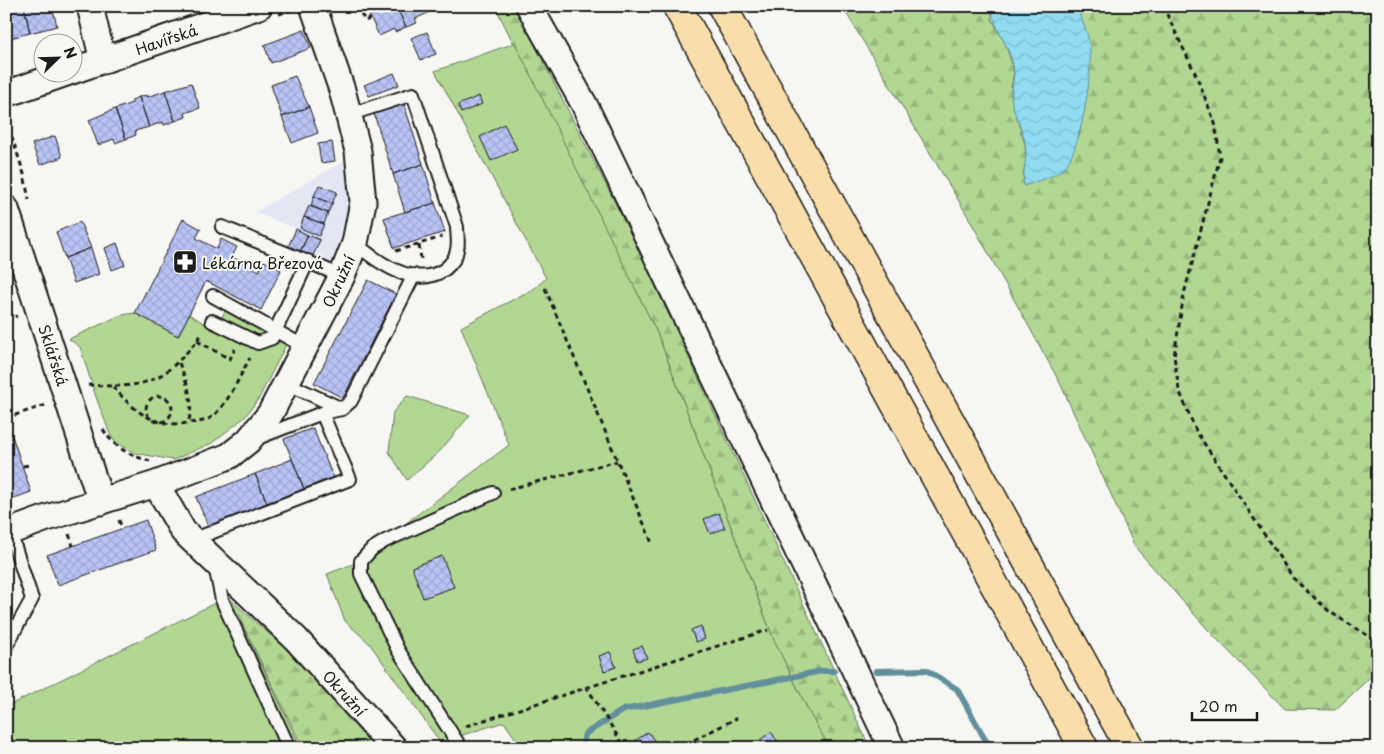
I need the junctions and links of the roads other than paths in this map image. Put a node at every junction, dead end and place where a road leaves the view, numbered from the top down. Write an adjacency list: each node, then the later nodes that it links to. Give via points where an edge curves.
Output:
1 (90, 6): 7 (street)
2 (259, 6): 7 (street, Havířská)
3 (313, 6): 11 (street, Okružní)
4 (529, 6): 36 (street, via 588,113)
5 (677, 6): 37 (highway)
6 (722, 6): 38 (highway)
7 (103, 60): 8 (street, Havířská)
8 (82, 67)
9 (40, 82): 10 (street)
10 (6, 94)
11 (348, 114): 14 (street, Okružní, via 358,151 363,202); 16 (lane, via 413,94 457,227 457,250 448,266 431,275)
12 (18, 205): 28 (street, Sklářská)
13 (222, 227): 15 (lane)
14 (355, 243): 16 (lane, via 395,270); 17 (street, Okružní)
15 (308, 261): 17 (lane); 20 (lane)
16 (414, 275): 23 (lane, via 351,401)
17 (342, 276): 21 (street, Okružní)
18 (213, 296): 20 (lane)
19 (212, 321): 20 (lane, via 258,343 272,338)
20 (276, 330): 21 (lane)
21 (306, 347): 22 (street, Okružní)
22 (286, 383): 23 (lane); 25 (street, Okružní, via 270,414)
23 (342, 409): 24 (lane)
24 (322, 413): 25 (lane); 30 (lane, via 350,479)
25 (248, 441): 26 (street, Okružní, via 229,456)
26 (156, 473): 28 (street, Okružní); 30 (street, Okružní, via 183,531)
27 (494, 493): 35 (lane, via 385,541 361,561 361,574 398,650)
28 (101, 502): 29 (street, Okružní)
29 (8, 533): 32 (lane, via 32,599)
30 (192, 540): 31 (street, Okružní)
31 (214, 561): 33 (lane, via 222,600); 34 (street, Okružní, via 296,638)
32 (6, 646)
33 (289, 748)
34 (394, 748)
35 (461, 748)
36 (892, 748)
37 (1084, 748)
38 (1130, 748)

